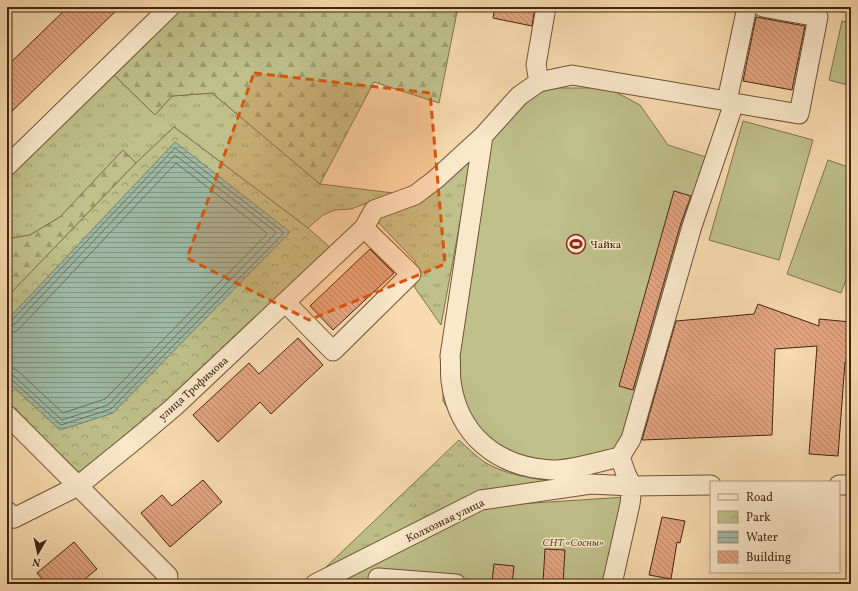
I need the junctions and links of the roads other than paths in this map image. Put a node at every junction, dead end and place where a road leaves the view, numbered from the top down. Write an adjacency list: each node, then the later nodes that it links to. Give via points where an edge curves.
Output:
1 (170, 7): 8 (street)
2 (546, 7): 5 (street, via 536,65)
3 (747, 7): 6 (street)
4 (763, 7): 6 (street, via 818,17 799,114)
5 (539, 82): 6 (street, via 572,75); 7 (street, улица Трофимова, via 519,96)
6 (731, 102): 12 (street, via 692,226 631,439)
7 (483, 136): 9 (street, улица Трофимова, via 415,195 374,210); 12 (street, via 450,356 450,380 460,415 479,441 510,462 552,470)
8 (7, 166)
9 (364, 228): 10 (street, улица Трофимова); 10 (street, via 411,274 333,351)
10 (285, 302): 16 (street, улица Трофимова, via 174,407)
11 (7, 415): 16 (street)
12 (620, 457): 17 (street)
13 (710, 485): 17 (street, Колхозная улица)
14 (840, 485): 15 (street)
15 (851, 485)
16 (78, 486): 18 (street, улица Трофимова); 20 (street)
17 (632, 486): 19 (street, Колхозная улица, via 591,484 482,500); 24 (street)
18 (9, 518)
19 (386, 549): 21 (street); 22 (street, Колхозная улица)
20 (168, 576)
21 (378, 581): 23 (street)
22 (315, 584)
23 (456, 584)
24 (612, 584)

